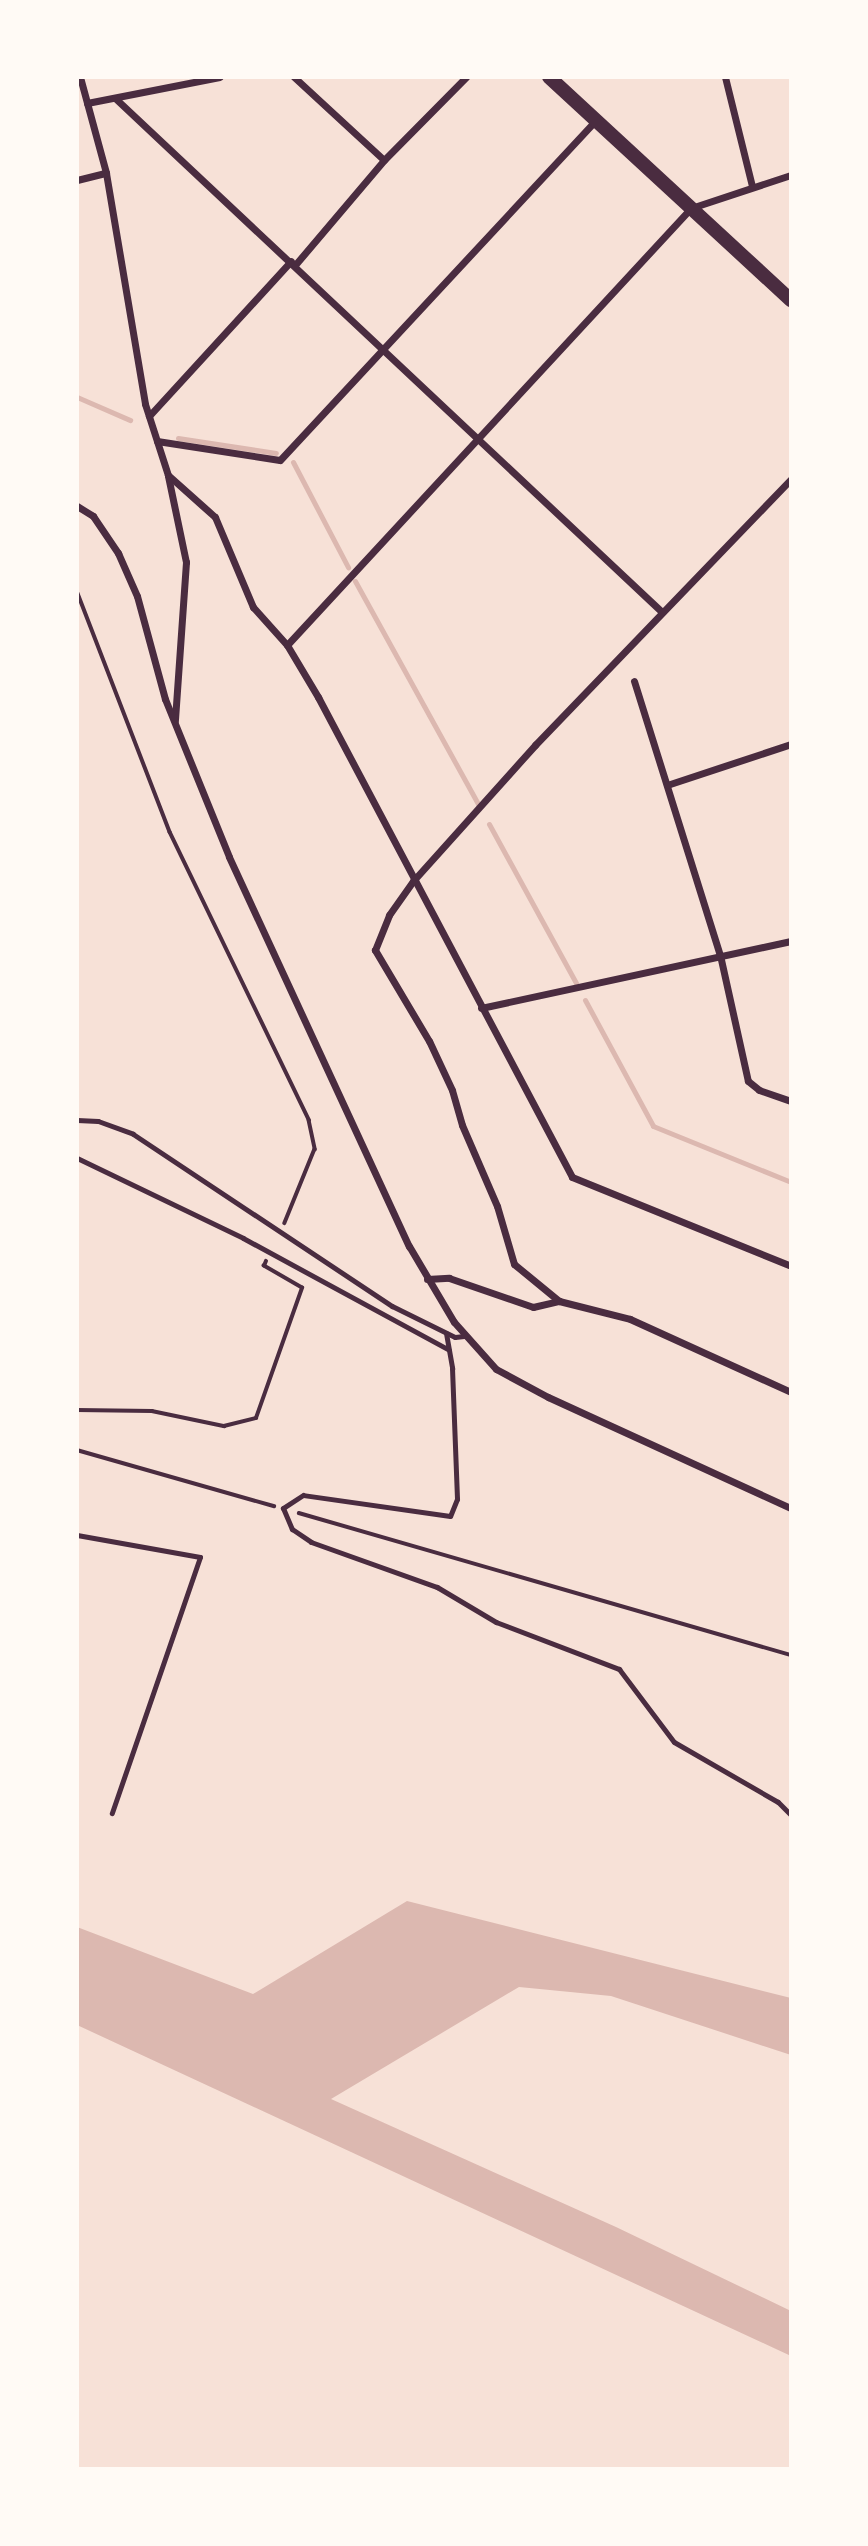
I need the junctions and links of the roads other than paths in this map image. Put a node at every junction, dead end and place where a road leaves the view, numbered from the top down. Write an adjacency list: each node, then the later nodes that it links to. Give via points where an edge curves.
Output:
1 (80, 77): 8 (street)
2 (219, 77): 7 (street)
3 (294, 77): 10 (street)
4 (466, 77): 10 (street)
5 (549, 77): 9 (main road)
6 (725, 77): 14 (street)
7 (116, 99): 8 (street); 16 (street)
8 (87, 103): 11 (street)
9 (596, 120): 15 (main road); 18 (street)
10 (384, 160): 16 (street)
11 (106, 173): 13 (street); 19 (street)
12 (791, 175): 14 (street)
13 (77, 180)
14 (752, 186): 15 (street)
15 (691, 208): 17 (main road); 20 (street)
16 (293, 263): 18 (street); 19 (street)
17 (791, 300)
18 (383, 349): 20 (street); 21 (street, via 280,460)
19 (149, 416): 21 (street)
20 (478, 439): 25 (street); 26 (street)
21 (157, 441): 22 (street)
22 (168, 475): 26 (street, via 215,517 253,607); 28 (street, via 186,562)
23 (791, 480): 25 (street)
24 (77, 506): 28 (street, via 93,516 118,553 137,597)
25 (662, 612): 31 (street)
26 (287, 645): 31 (street)
27 (634, 681): 30 (street)
28 (175, 723): 39 (street, via 229,857)
29 (791, 744): 30 (street)
30 (667, 785): 33 (street)
31 (413, 881): 34 (street); 40 (street, via 389,915 375,950 452,1090 514,1264)
32 (791, 941): 33 (street)
33 (720, 956): 34 (street); 35 (street, via 748,1081)
34 (481, 1008): 38 (street, via 572,1177)
35 (791, 1101)
36 (77, 1120): 41 (lane, via 98,1121 133,1134 392,1306)
37 (77, 1158): 43 (lane, via 243,1238)
38 (791, 1266)
39 (427, 1279): 40 (street, via 449,1278 533,1307); 42 (street)
40 (559, 1301): 44 (street, via 630,1319)
41 (446, 1333): 42 (lane); 43 (lane)
42 (464, 1336): 45 (street, via 496,1369 548,1397)
43 (449, 1350): 48 (lane, via 457,1499 450,1516 303,1495 284,1508 292,1529 311,1542 437,1587 496,1622 619,1669 674,1742 778,1802)
44 (791, 1392)
45 (791, 1508)
46 (77, 1535): 47 (lane, via 200,1557)
47 (112, 1812)
48 (791, 1815)

